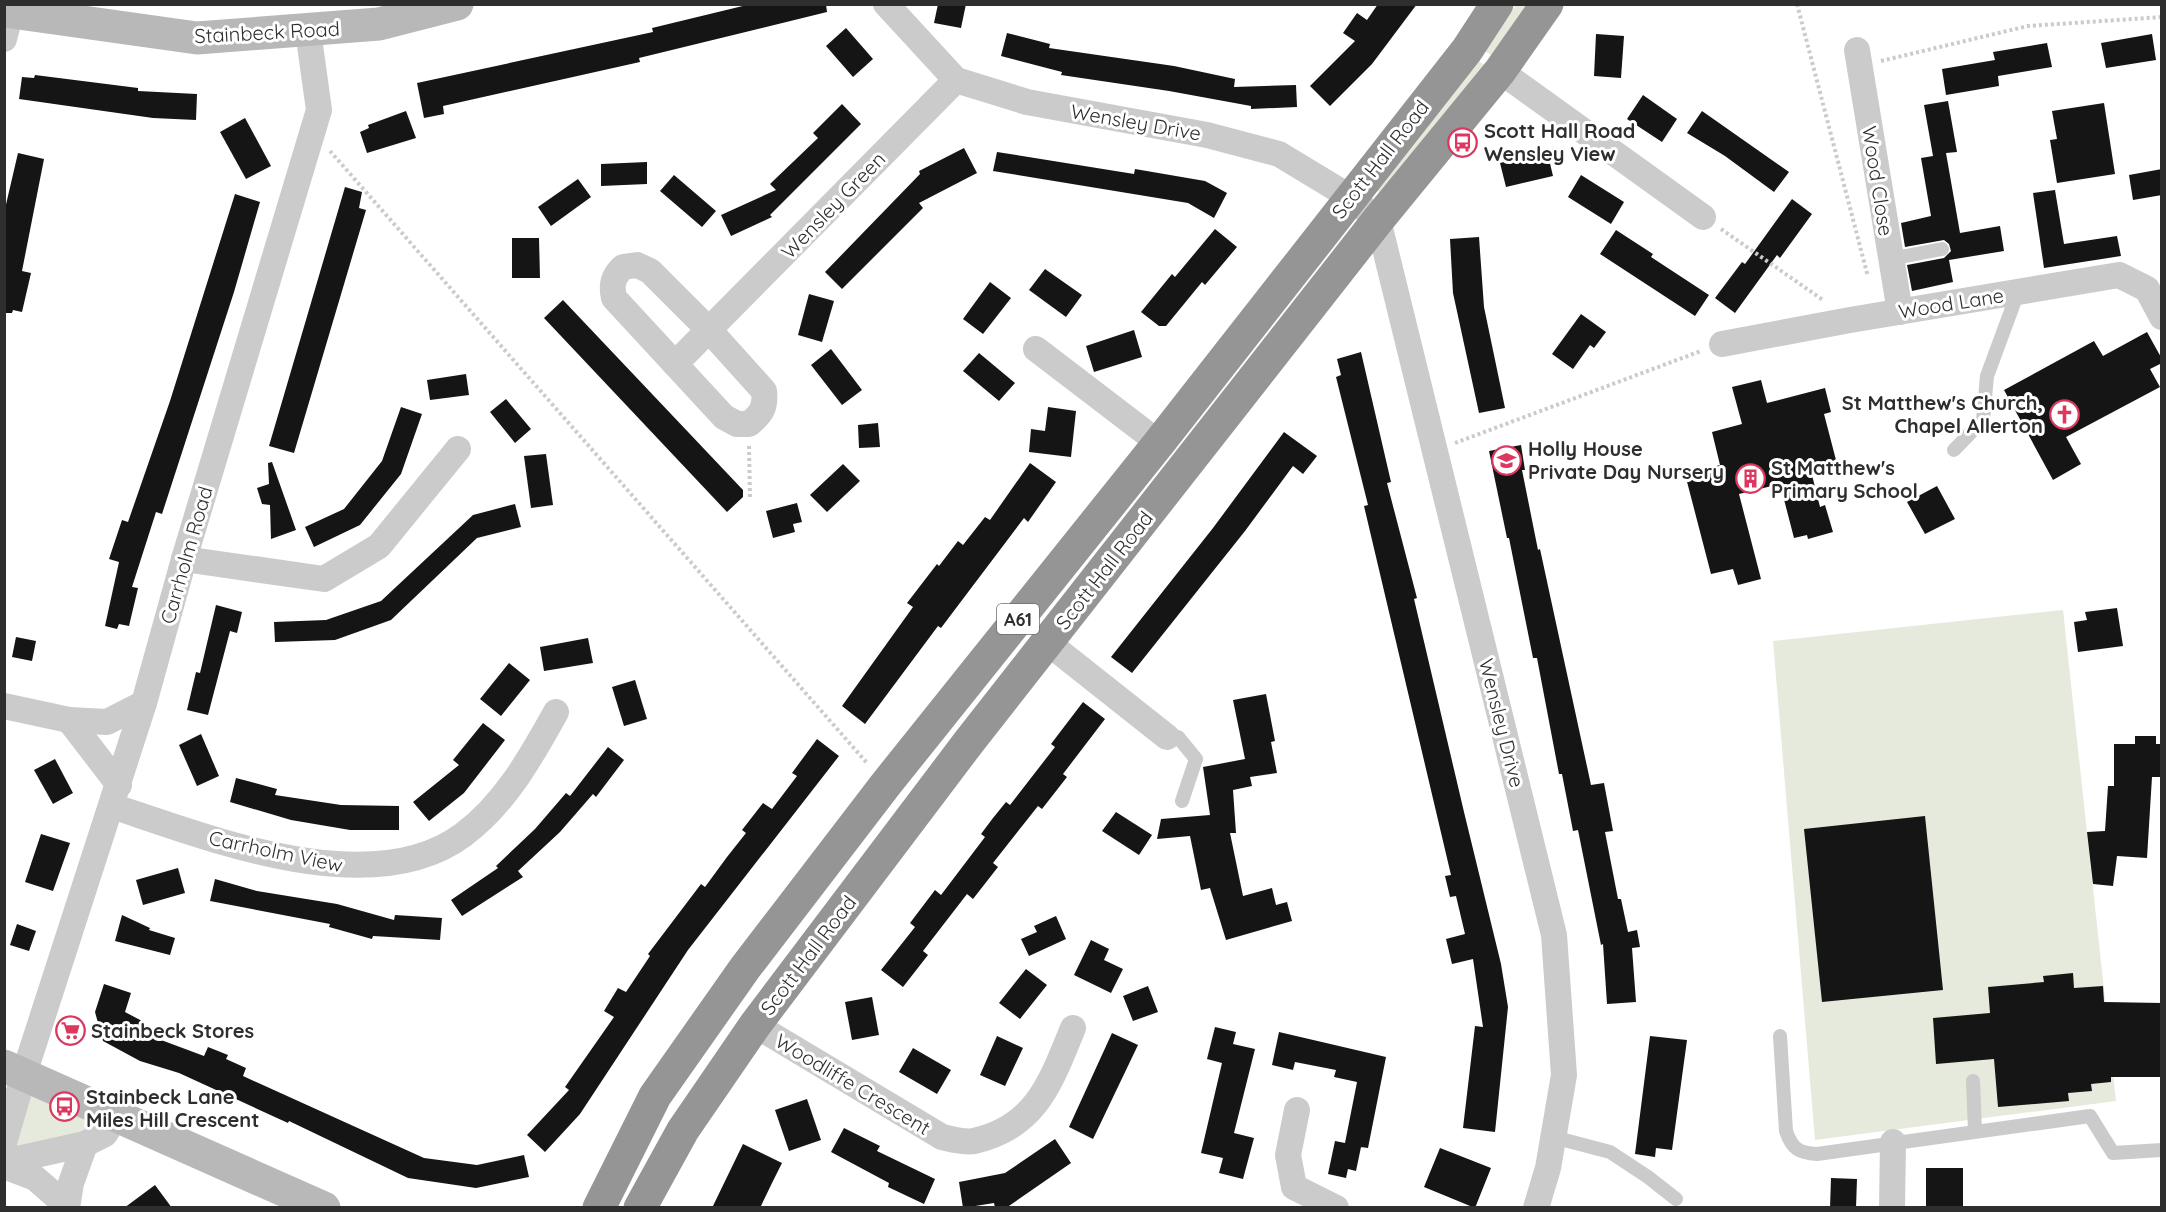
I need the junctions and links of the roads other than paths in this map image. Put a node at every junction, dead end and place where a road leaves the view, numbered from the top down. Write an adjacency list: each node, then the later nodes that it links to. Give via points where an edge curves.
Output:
1 (457, 4): 7 (street, Stainbeck Road, via 379,24)
2 (886, 4): 10 (street)
3 (1497, 4): 11 (highway, Scott Hall Road / A61, via 1467,50)
4 (1547, 4): 9 (highway, Scott Hall Road / A61)
5 (70, 13): 6 (street, Stainbeck Road); 7 (street, Stainbeck Road, via 197,38)
6 (7, 21)
7 (308, 31): 26 (street, Carrholm Road, via 319,110)
8 (1858, 58): 15 (street, Wood Close)
9 (1500, 71): 12 (street); 13 (highway, Scott Hall Road / A61)
10 (956, 80): 11 (street, Wensley Drive, via 1027,102 1207,135 1279,154); 19 (street, Wensley Green)
11 (1350, 197): 13 (street, Wensley Drive); 23 (highway, Scott Hall Road / A61)
12 (1703, 216)
13 (1375, 235): 27 (highway, Scott Hall Road / A61); 43 (street, Wensley Drive, via 1435,451 1554,935 1563,1075)
14 (1942, 249): 15 (lane)
15 (1890, 259): 17 (street, Wood Close)
16 (2018, 292): 17 (street, Wood Lane); 18 (street, Wood Lane, via 2119,275 2147,289); 25 (lane, via 1987,376 1983,420)
17 (1889, 313): 20 (street, Wood Lane)
18 (2162, 317)
19 (710, 331): 22 (street, Wensley Green); 22 (street, via 764,391 760,415 749,424 737,424 724,417); 22 (street, via 650,270 637,265 623,267 611,287 614,298)
20 (1722, 344)
21 (1036, 349): 23 (street)
22 (675, 364)
23 (1159, 443): 53 (highway, Scott Hall Road / A61, via 744,968 655,1096)
24 (458, 449): 26 (street, via 379,546 324,579)
25 (1954, 450)
26 (184, 559): 28 (street, Carrholm Road)
27 (1047, 642): 32 (street); 35 (highway, Scott Hall Road / A61)
28 (144, 703): 31 (street, via 107,722); 33 (street, Carrholm Road)
29 (4, 706): 31 (street)
30 (556, 712): 33 (street, Carrholm View, via 531,757 489,813 462,836 432,853 394,864 354,867 269,853 202,836)
31 (69, 720): 33 (street)
32 (1167, 737): 34 (lane, via 1178,737 1196,759)
33 (115, 796): 38 (street, Carrholm Road)
34 (1182, 801)
35 (755, 1024): 36 (street, Woodliffe Crescent, via 942,1137 972,1142 1021,1122 1050,1084); 54 (highway, Scott Hall Road / A61, via 682,1130)
36 (1073, 1028)
37 (1780, 1036): 44 (lane, via 1786,1131 1796,1150 1817,1154)
38 (14, 1070): 41 (street); 45 (street, Carrholm Road)
39 (1973, 1081): 42 (lane)
40 (1297, 1110): 55 (street, via 1288,1155 1294,1187)
41 (118, 1114): 46 (street, via 105,1134); 52 (street)
42 (1975, 1131): 44 (lane); 47 (lane, via 2090,1116 2113,1153)
43 (1553, 1137): 50 (lane, via 1610,1152); 56 (street, Wensley Drive)
44 (1893, 1142): 57 (street)
45 (4, 1143)
46 (85, 1144): 48 (street); 51 (street)
47 (2162, 1150)
48 (4, 1162)
49 (4, 1166): 51 (street, via 35,1178)
50 (1676, 1199)
51 (67, 1206)
52 (324, 1208)
53 (598, 1208)
54 (640, 1208)
55 (1336, 1208)
56 (1536, 1208)
57 (1892, 1208)

